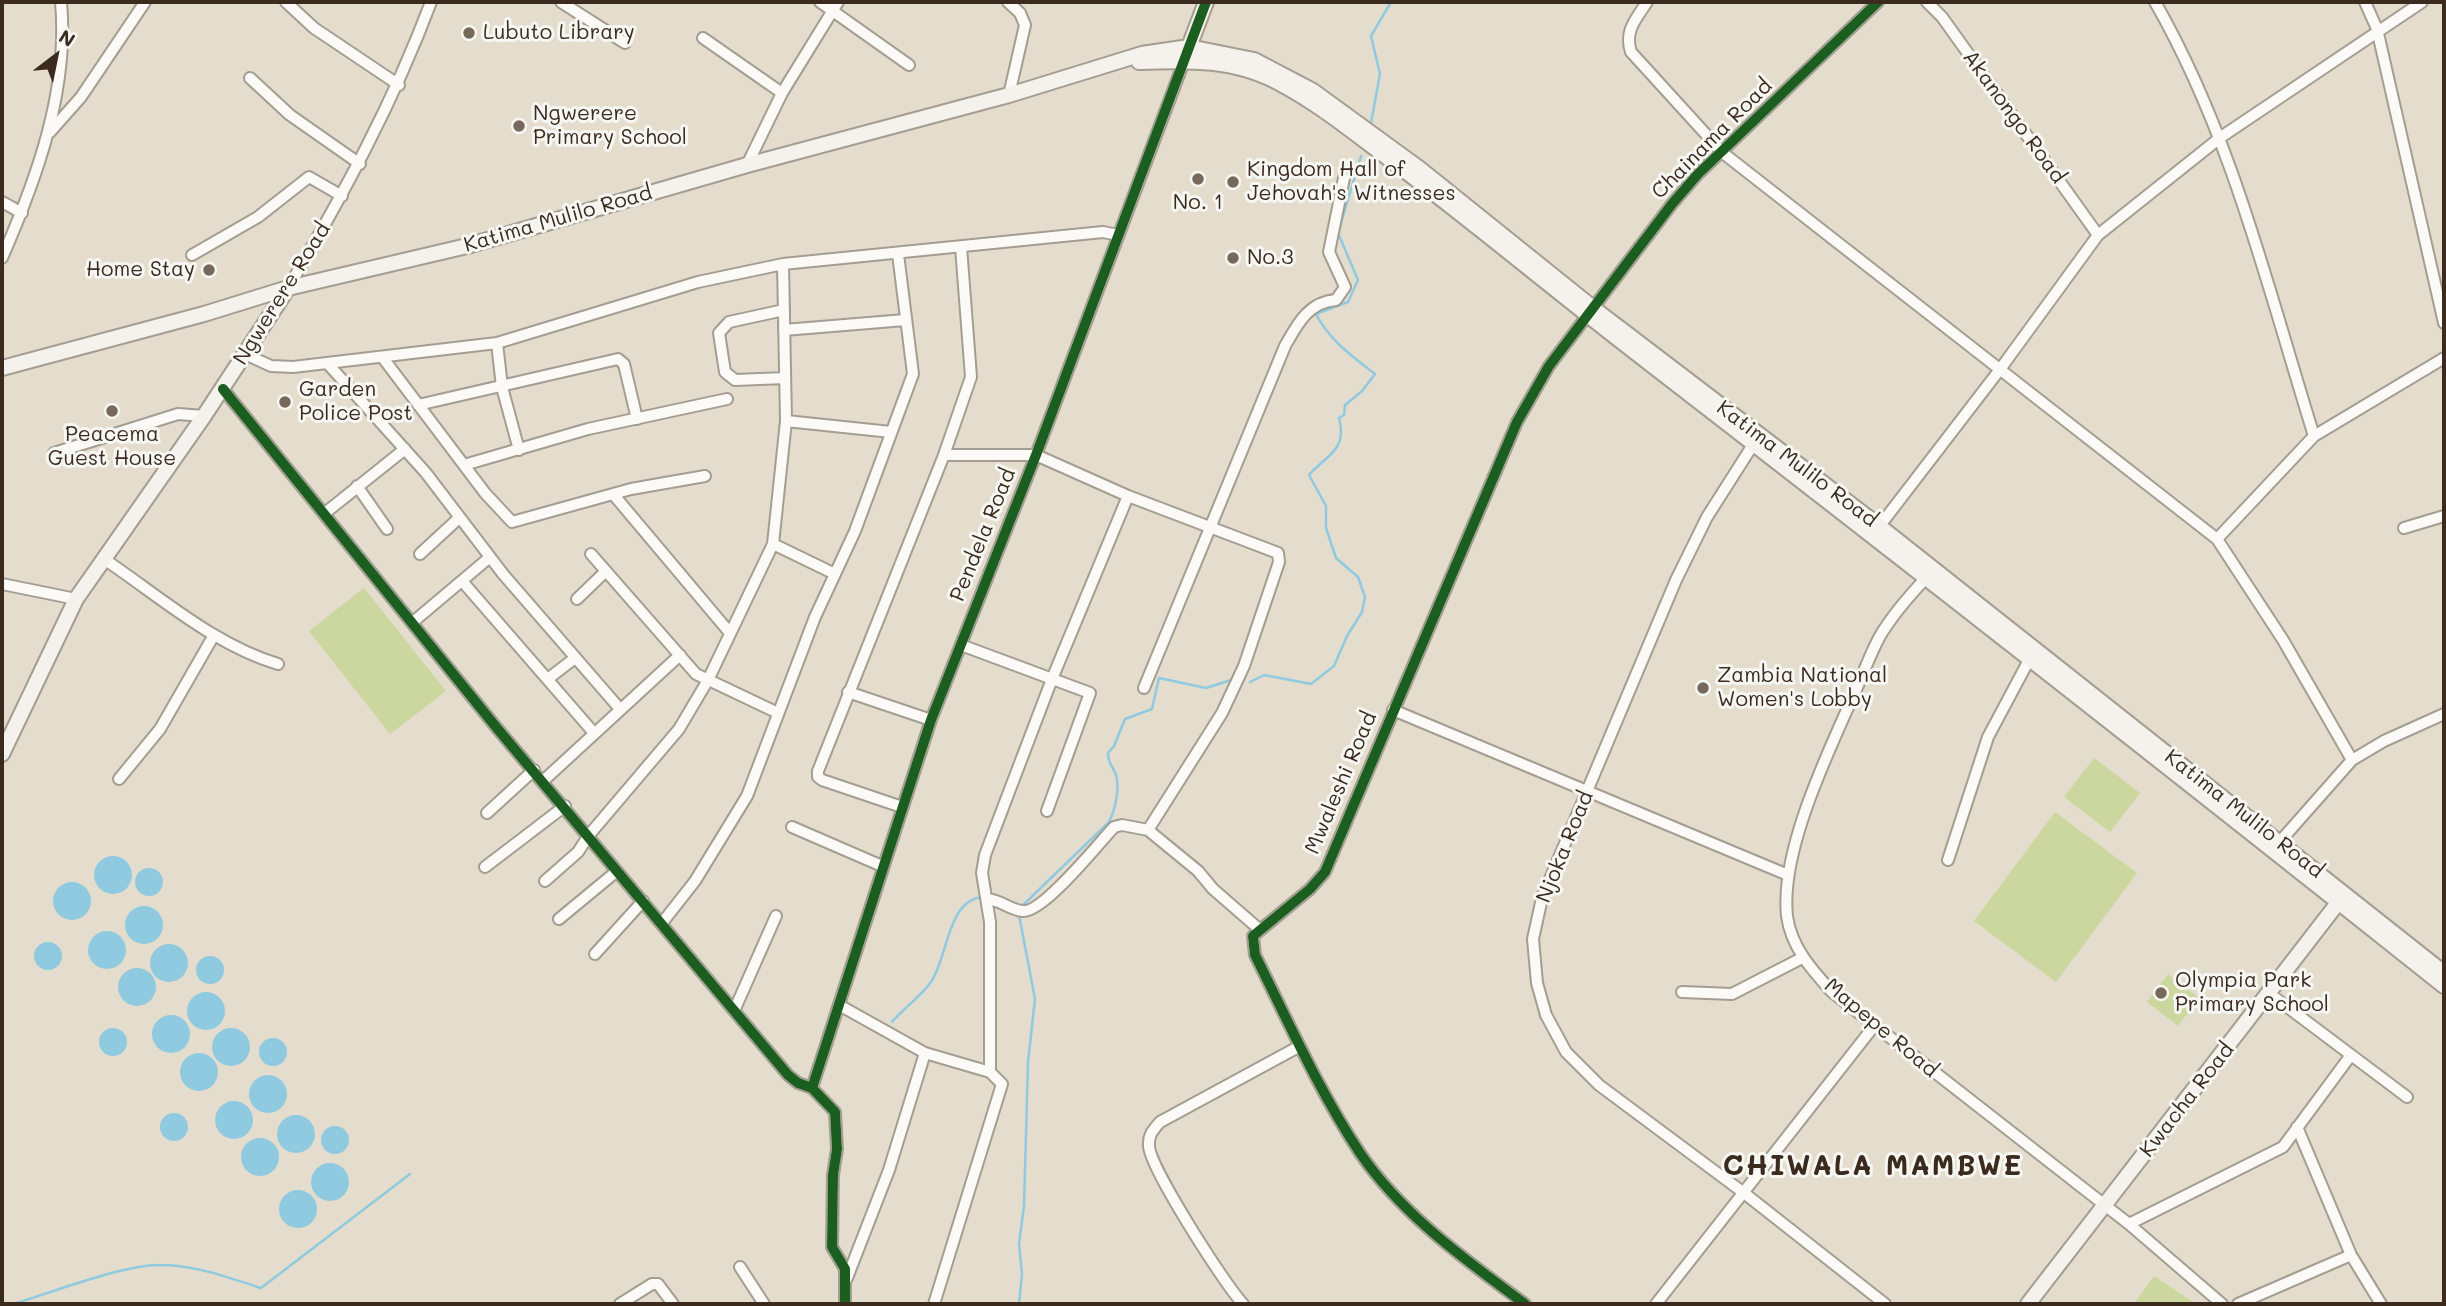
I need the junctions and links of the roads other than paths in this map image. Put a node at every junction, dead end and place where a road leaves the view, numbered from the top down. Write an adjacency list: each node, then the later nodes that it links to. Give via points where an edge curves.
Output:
1 (61, 2): 25 (street, via 64,31)
2 (145, 2): 25 (street, via 82,97)
3 (286, 2): 22 (street, via 314,28)
4 (431, 2): 22 (street, Ngwerere Road)
5 (561, 2): 18 (street)
6 (820, 2): 15 (street)
7 (1008, 2): 24 (street, via 1025,25)
8 (1206, 2): 19 (main road, Pendela Road)
9 (1647, 2): 27 (street, via 1631,25 1627,40 1631,52)
10 (1878, 2): 27 (street, Chainama Road)
11 (1927, 2): 35 (street, Akanongo Road)
12 (2155, 2): 26 (street)
13 (2365, 2): 16 (street)
14 (2422, 2): 16 (street)
15 (836, 6): 20 (street); 23 (street)
16 (2377, 29): 26 (street); 45 (street)
17 (703, 38): 23 (street)
18 (625, 43)
19 (1187, 53): 24 (main road, Katima Mulilo Road, via 1113,63); 34 (street, Pendela Road); 43 (main road, Katima Mulilo Road, via 1254,60 1313,91 1420,169)
20 (909, 65)
21 (250, 78): 28 (street, via 290,115)
22 (399, 85): 28 (street, Ngwerere Road)
23 (782, 93): 29 (street)
24 (1009, 95): 29 (main road, Katima Mulilo Road)
25 (49, 133): 33 (street)
26 (2221, 137): 35 (street); 63 (street)
27 (1723, 153): 43 (street, Chainama Road, via 1672,204); 53 (street)
28 (360, 164): 31 (street, Ngwerere Road)
29 (747, 165): 41 (main road, Katima Mulilo Road, via 467,246)
30 (1344, 178): 78 (street, via 1329,252 1345,287 1336,300 1325,301 1301,317)
31 (342, 196): 38 (street, via 309,177 258,218); 41 (street, Ngwerere Road)
32 (2, 202): 33 (street)
33 (22, 213): 39 (street)
34 (1118, 235): 36 (street, via 1103,232); 69 (street, Pendela Road)
35 (2098, 235): 53 (street)
36 (961, 247): 37 (street); 68 (street, via 971,377)
37 (898, 254): 40 (street); 44 (street)
38 (192, 255)
39 (2, 258)
40 (783, 264): 42 (street); 47 (street, via 698,282)
41 (288, 288): 48 (main road, Ngwerere Road); 52 (main road, Katima Mulilo Road)
42 (784, 310): 46 (street); 54 (street, via 729,322 719,332 729,376 735,380)
43 (1590, 312): 64 (main road, Katima Mulilo Road); 109 (street, Mwaleshi Road, via 1549,366 1517,422)
44 (905, 320): 46 (street); 62 (street, via 913,374)
45 (2444, 323)
46 (784, 330): 54 (street)
47 (496, 343): 49 (street); 55 (street)
48 (245, 355): 51 (street, via 271,366); 56 (main road, Ngwerere Road)
49 (383, 358): 51 (street); 58 (street)
50 (2444, 358): 63 (street)
51 (328, 364): 65 (street)
52 (2, 368)
53 (2001, 368): 81 (street); 82 (street)
54 (785, 378): 61 (street)
55 (502, 387): 58 (street); 60 (street, via 618,359 624,364); 66 (street)
56 (223, 388): 59 (main road, Ngwerere Road); 75 (street)
57 (727, 399): 60 (street)
58 (418, 405): 70 (street)
59 (204, 416): 67 (street, via 178,414); 87 (main road, Ngwerere Road)
60 (637, 419): 66 (street)
61 (786, 421): 62 (street); 83 (street)
62 (891, 432): 89 (street)
63 (2314, 436): 82 (street)
64 (1756, 440): 81 (main road, Katima Mulilo Road); 119 (street, Njoka Road, via 1707,517 1676,580)
65 (405, 449): 72 (street); 77 (street)
66 (519, 450): 70 (street)
67 (54, 453)
68 (944, 455): 69 (street); 107 (street)
69 (1036, 455): 74 (street); 98 (street, Pendela Road)
70 (464, 465): 73 (street, via 506,519 517,523)
71 (705, 477): 73 (street)
72 (357, 486): 75 (street); 80 (street)
73 (613, 494): 96 (street)
74 (1128, 496): 78 (street); 104 (street)
75 (325, 513): 95 (street)
76 (2444, 516): 79 (street)
77 (459, 518): 84 (street); 86 (street)
78 (1208, 528): 106 (street); 125 (street, via 1262,544 1278,553 1279,562 1244,666 1222,713)
79 (2404, 528)
80 (387, 529)
81 (1876, 530): 90 (main road, Katima Mulilo Road); 127 (main road, Katima Mulilo Road)
82 (2217, 539): 115 (street, via 2283,640)
83 (773, 544): 89 (street); 96 (street)
84 (420, 554)
85 (591, 554): 88 (street)
86 (490, 556): 91 (street); 100 (street)
87 (104, 559): 93 (main road, Ngwerere Road); 97 (street)
88 (606, 571): 94 (street); 99 (street)
89 (835, 574): 110 (street)
90 (1926, 578): 101 (main road, Katima Mulilo Road); 132 (street, Mapepe Road, via 1879,638 1839,728)
91 (462, 580): 95 (street); 103 (street)
92 (2, 584): 93 (street)
93 (76, 599): 114 (main road, Ngwerere Road)
94 (577, 599)
95 (413, 622): 116 (street)
96 (730, 634): 105 (street)
97 (214, 635): 102 (street, via 256,658); 117 (street, via 160,729)
98 (961, 645): 104 (street); 112 (street, Pendela Road)
99 (680, 655): 105 (street, via 696,674); 108 (street)
100 (575, 657): 103 (street); 108 (street)
101 (2029, 660): 127 (main road, Katima Mulilo Road); 128 (street, via 1988,737)
102 (278, 664)
103 (549, 678): 113 (street)
104 (1052, 679): 122 (street, via 1090,692); 135 (street, via 985,855 982,873)
105 (708, 680): 110 (street); 126 (street, via 679,729)
106 (1144, 688)
107 (848, 692): 112 (street); 121 (street, via 818,777)
108 (620, 709): 113 (street)
109 (1393, 710): 119 (street); 140 (street, Mwaleshi Road, via 1325,872)
110 (778, 713): 139 (street, via 747,796 695,881)
111 (2444, 714): 115 (street)
112 (931, 720): 121 (street, Pendela Road)
113 (594, 733): 118 (street)
114 (2, 754)
115 (2352, 760): 127 (street)
116 (534, 770): 118 (street); 123 (street)
117 (119, 779)
118 (543, 781): 120 (street)
119 (1587, 793): 132 (street); 157 (street, Njoka Road, via 1542,898 1533,939 1536,983 1546,1015 1566,1052 1599,1085)
120 (565, 806): 126 (street); 130 (street)
121 (902, 807): 129 (street, Pendela Road)
122 (1047, 811)
123 (486, 813)
124 (792, 827): 129 (street)
125 (1147, 830): 135 (street, via 1114,827 1031,910); 140 (street)
126 (589, 835): 131 (street); 133 (street, via 578,852)
127 (2277, 845): 134 (main road, Katima Mulilo Road)
128 (1948, 860)
129 (882, 866): 147 (street, Pendela Road)
130 (485, 867)
131 (617, 871): 136 (street); 138 (street)
132 (1787, 875): 142 (street, Mapepe Road, via 1787,917)
133 (545, 881)
134 (2342, 898): 143 (main road, Katima Mulilo Road); 144 (main road, Katima Mulilo Road); 146 (main road, Kwacha Road)
135 (987, 899): 153 (street)
136 (643, 901): 139 (street); 141 (street)
137 (776, 916): 148 (street)
138 (559, 919)
139 (662, 923): 148 (street)
140 (1259, 929): 150 (street, via 1253,936 1255,955)
141 (596, 954)
142 (1802, 958): 145 (street, via 1732,994); 149 (street, Mapepe Road, via 1832,992)
143 (2444, 973)
144 (2444, 986)
145 (1682, 992)
146 (2270, 994): 152 (street); 158 (main road, Kwacha Road)
147 (839, 1005): 151 (street); 154 (street, Pendela Road)
148 (734, 1011): 154 (street, via 788,1075)
149 (1874, 1026): 157 (street); 158 (street, Mapepe Road)
150 (1300, 1045): 168 (street, via 1160,1122 1150,1135 1149,1149 1203,1249); 169 (street, via 1361,1154 1399,1199 1456,1253)
151 (925, 1052): 153 (street); 162 (street, via 889,1170)
152 (2351, 1055): 155 (street); 156 (street)
153 (990, 1072): 167 (street, via 1002,1090)
154 (812, 1088): 162 (street, via 835,1112 832,1247 845,1269)
155 (2407, 1097)
156 (2297, 1127): 159 (street, via 2283,1147); 160 (street)
157 (1744, 1192): 170 (street); 171 (street, Njoka Road)
158 (2105, 1206): 159 (street, Mapepe Road); 172 (main road, Kwacha Road)
159 (2129, 1224): 173 (street, Mapepe Road)
160 (2351, 1255): 174 (street); 175 (street)
161 (740, 1267): 165 (street)
162 (845, 1284): 166 (street)
163 (620, 1304): 164 (street, via 659,1284)
164 (673, 1304)
165 (764, 1304)
166 (845, 1304)
167 (934, 1304)
168 (1243, 1304)
169 (1525, 1304)
170 (1656, 1304)
171 (1885, 1304)
172 (2028, 1304)
173 (2222, 1304)
174 (2238, 1304)
175 (2381, 1304)

